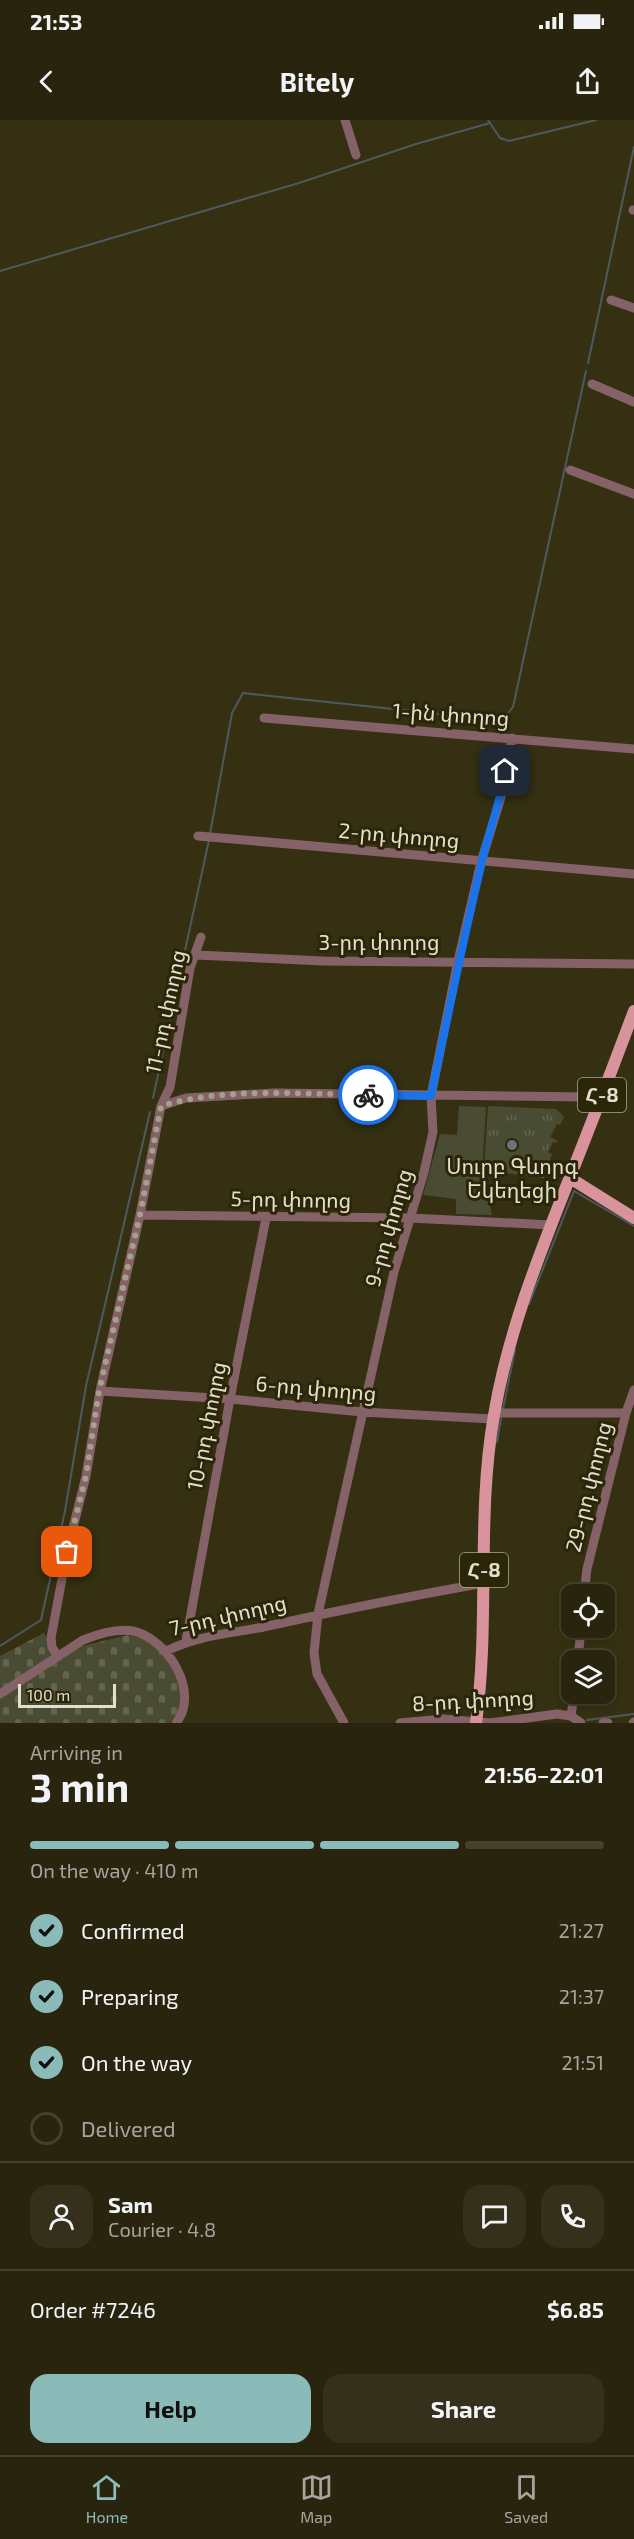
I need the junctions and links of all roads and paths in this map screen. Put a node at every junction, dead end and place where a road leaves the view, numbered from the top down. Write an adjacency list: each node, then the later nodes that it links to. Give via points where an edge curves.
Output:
1 (345, 120): 2 (street)
2 (356, 155)
3 (611, 300): 4 (street)
4 (634, 308)
5 (592, 384): 6 (street)
6 (634, 402)
7 (570, 470): 8 (street)
8 (634, 494)
9 (264, 718): 10 (street, 1-ին փողոց)
10 (512, 738): 11 (street, 1-ին փողոց); 13 (street, 9-րդ փողոց, via 502,794)
11 (634, 749)
12 (198, 836): 13 (street, 2-րդ փողոց)
13 (482, 862): 14 (street, 2-րդ փողոց); 17 (street, 9-րդ փողոց)
14 (634, 874)
15 (201, 937): 16 (street, 11-րդ փողոց)
16 (196, 955): 17 (street, 3-րդ փողոց, via 323,961); 22 (street, 11-րդ փողոց, via 190,968 170,1087)
17 (458, 961): 18 (street, 3-րդ փողոց); 20 (street, 9-րդ փողոց)
18 (634, 964)
19 (634, 1011): 21 (main road, Հ-8)
20 (431, 1096): 21 (street, via 586,1097); 22 (street, via 274,1093 186,1098); 26 (street, 9-րդ փողոց, via 433,1132)
21 (599, 1102): 23 (main road, Հ-8)
22 (161, 1106): 24 (street, 11-րդ փողոց)
23 (570, 1178): 27 (main road); 28 (main road, Հ-8)
24 (140, 1215): 25 (street, 5-րդ փողոց); 30 (street, 11-րդ փողոց)
25 (266, 1218): 26 (street, 5-րդ փողոց); 31 (street, 10-րդ փողոց)
26 (410, 1218): 28 (street, 5-րդ փողոց); 32 (street, 9-րդ փողոց)
27 (634, 1218)
28 (550, 1225): 34 (main road, Հ-8, via 515,1325)
29 (634, 1390): 33 (street, 29-րդ փողոց)
30 (99, 1391): 31 (street, 6-րդ փողոց); 40 (street, 11-րդ փողոց, via 86,1476 51,1638)
31 (230, 1400): 32 (street, 6-րդ փողոց); 38 (street, 10-րդ փողոց)
32 (362, 1412): 34 (street, 6-րդ փողոց); 37 (street, 9-րդ փողոց)
33 (626, 1413): 34 (street, 6-րդ փողոց); 36 (street, 29-րդ փողոց)
34 (494, 1416): 35 (main road, Հ-8, via 484,1480)
35 (484, 1583): 37 (street, 7-րդ փողոց); 44 (main road, Հ-8)
36 (585, 1584)
37 (318, 1614): 38 (street, 7-րդ փողոց); 46 (street, 9-րդ փողոց, via 314,1653 317,1674)
38 (186, 1641): 39 (street, 7-րդ փողոց)
39 (166, 1651): 40 (street, 7-րդ փողոց, via 146,1635 130,1630 98,1635); 45 (street, via 176,1665 183,1687 182,1712)
40 (58, 1657): 41 (street, 7-րդ փողոց)
41 (0, 1694)
42 (573, 1704): 43 (street)
43 (571, 1716): 44 (street, 8-րդ փողոց); 48 (street)
44 (477, 1722): 47 (street, 8-րդ փողոց, via 443,1719)
45 (176, 1723)
46 (344, 1723)
47 (400, 1723)
48 (581, 1723)
49 (603, 1723): 50 (street)
50 (608, 1723)

